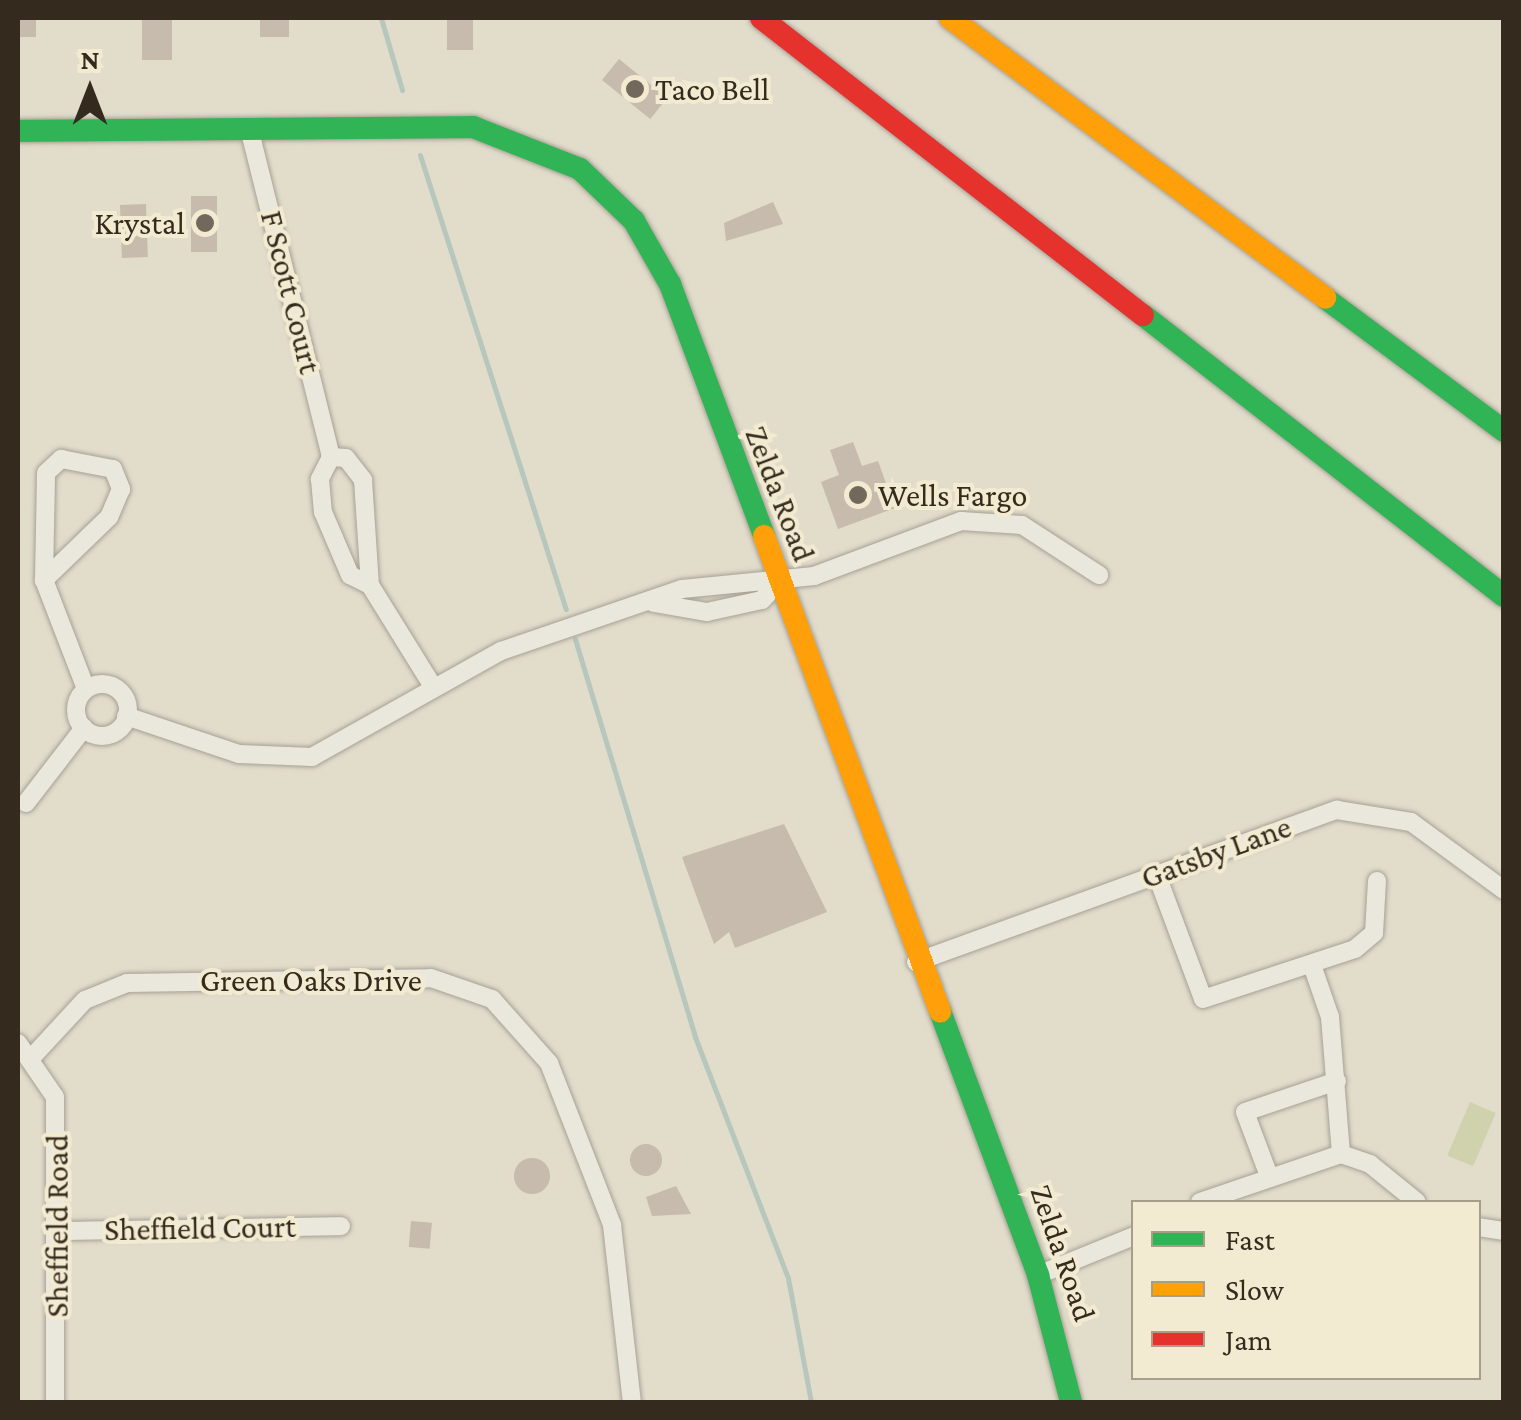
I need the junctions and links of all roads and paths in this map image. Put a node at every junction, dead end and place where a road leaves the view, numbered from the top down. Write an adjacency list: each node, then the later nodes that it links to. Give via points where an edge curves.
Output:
1 (761, 18): 11 (main road)
2 (950, 18): 5 (main road)
3 (249, 128): 4 (main road, Zelda Road); 6 (street, F Scott Court); 9 (main road, Zelda Road, via 473,126 529,142 598,184 634,221 670,284)
4 (18, 131)
5 (1504, 431)
6 (331, 457): 10 (street, F Scott Court, via 346,458 363,480); 10 (street, F Scott Court, via 320,479 323,512 350,575)
7 (1099, 575): 9 (street, via 1039,532 983,518)
8 (44, 580): 8 (street, via 110,517 121,489 113,469 48,466 38,562); 14 (street)
9 (779, 582): 12 (street, via 758,576); 12 (street, via 762,600 707,612); 21 (main road, Zelda Road)
10 (370, 585): 13 (street, F Scott Court)
11 (1504, 596)
12 (654, 603): 13 (street, via 576,626)
13 (432, 684): 15 (street, via 346,744 297,759 239,754)
14 (86, 689): 15 (street, via 118,690); 16 (street, via 76,710)
15 (126, 716): 16 (street, via 113,733)
16 (84, 728): 17 (street)
17 (26, 803)
18 (1156, 874): 20 (street, Gatsby Lane, via 1348,809 1411,822); 21 (street, Gatsby Lane); 22 (street, via 1204,999)
19 (1377, 881): 22 (street, via 1374,933)
20 (1504, 890)
21 (916, 962): 33 (main road, Zelda Road)
22 (1312, 964): 25 (street)
23 (18, 1043): 24 (street)
24 (34, 1055): 31 (street, Sheffield Road, via 55,1097); 35 (street, Green Oaks Drive, via 85,1000 127,982 414,978 492,999 549,1063 612,1225)
25 (1337, 1081): 26 (street); 27 (street, via 1245,1112)
26 (1341, 1154): 27 (street); 28 (street)
27 (1270, 1176): 29 (street)
28 (1405, 1199)
29 (1205, 1200)
30 (341, 1226): 31 (street, Sheffield Court)
31 (59, 1231): 34 (street, Sheffield Road)
32 (1131, 1237): 33 (street)
33 (1038, 1274): 36 (main road, Zelda Road)
34 (55, 1402)
35 (632, 1402)
36 (1071, 1402)

